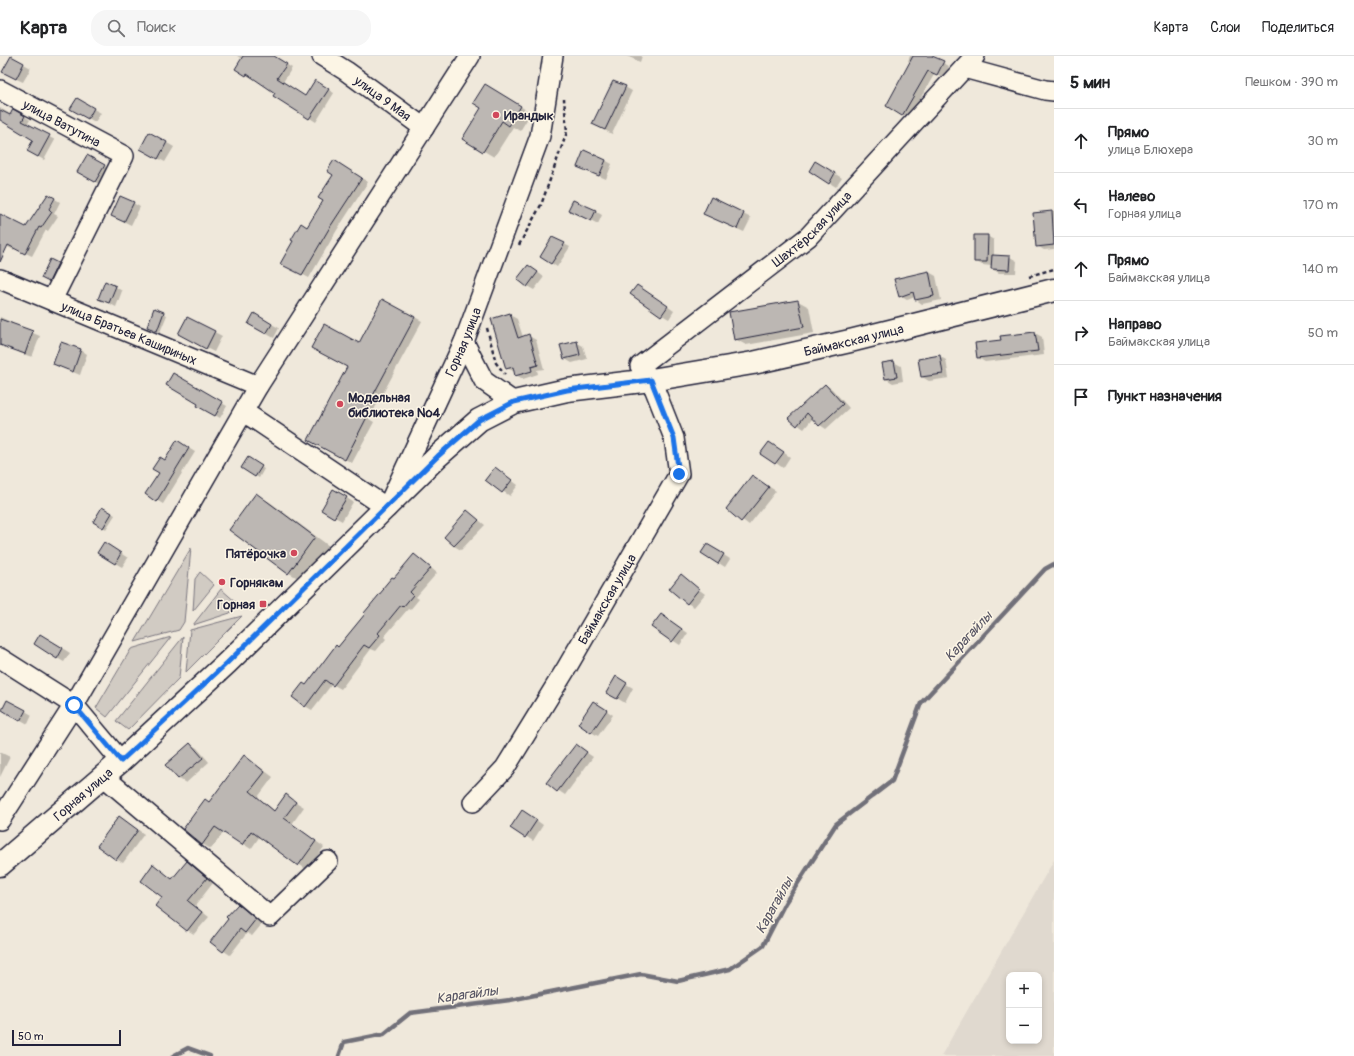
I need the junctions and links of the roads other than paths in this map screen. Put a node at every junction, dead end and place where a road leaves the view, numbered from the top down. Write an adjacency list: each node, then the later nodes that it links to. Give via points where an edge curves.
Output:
1 (322, 56): 7 (street, улица 9 Мая)
2 (470, 56): 7 (street)
3 (553, 56): 11 (street, Горная улица, via 540,136)
4 (970, 62): 6 (street, via 1044,90); 12 (street, Шахтёрская улица, via 808,237 640,366)
5 (0, 90): 10 (street, улица Ватутина, via 124,156)
6 (1054, 91)
7 (424, 128): 13 (street)
8 (0, 279): 10 (street, улица Братьев Кашириных)
9 (1048, 292): 12 (main road, Баймакская улица, via 850,342 753,363)
10 (52, 300): 13 (street, улица Братьев Кашириных)
11 (464, 342): 14 (street, via 484,381); 16 (street, Горная улица)
12 (651, 380): 14 (main road, Баймакская улица, via 567,390); 21 (street, Баймакская улица, via 674,438 679,474 566,669 505,768)
13 (258, 386): 15 (street)
14 (514, 402): 16 (main road, Баймакская улица, via 479,420 438,456)
15 (244, 412): 16 (street); 18 (street)
16 (387, 508): 19 (main road, Горная улица, via 227,663)
17 (0, 658): 18 (street)
18 (74, 705): 19 (street); 22 (street)
19 (121, 761): 20 (main road, Горная улица)
20 (103, 776): 23 (street, via 270,917); 24 (main road, Горная улица)
21 (473, 802)
22 (0, 820)
23 (328, 861)
24 (0, 865)

